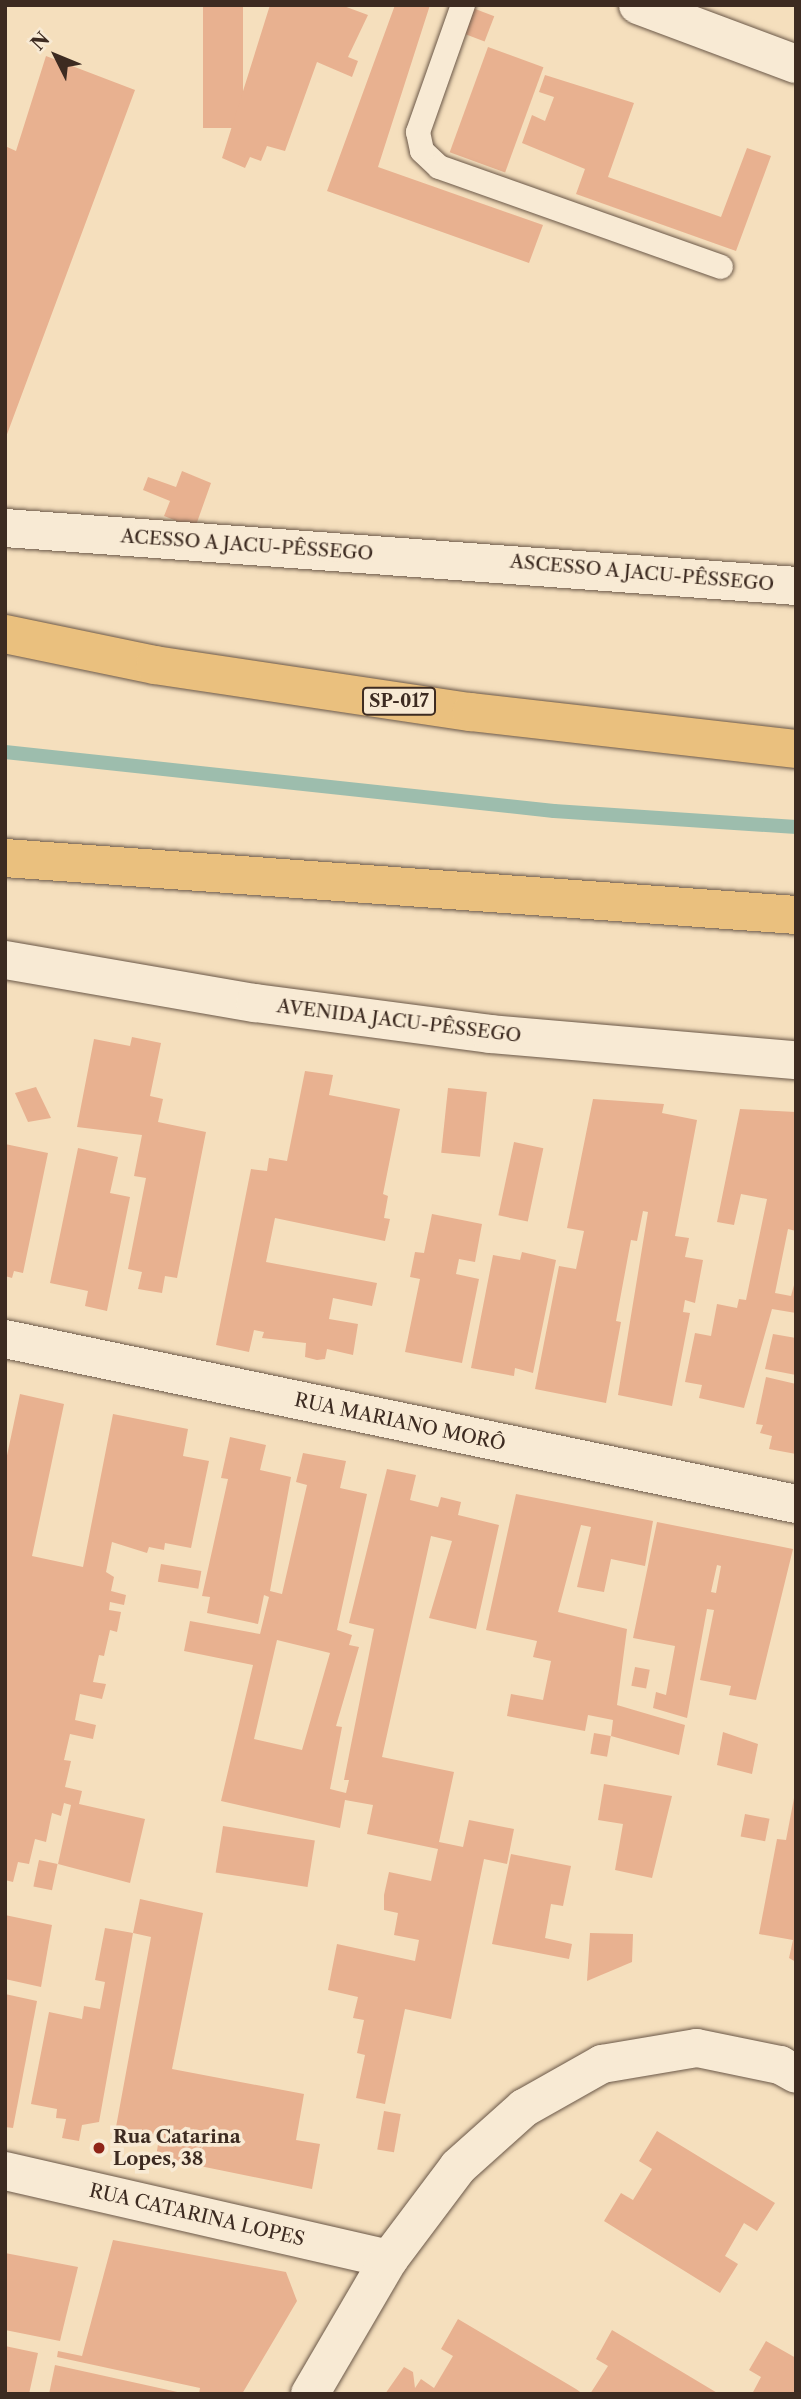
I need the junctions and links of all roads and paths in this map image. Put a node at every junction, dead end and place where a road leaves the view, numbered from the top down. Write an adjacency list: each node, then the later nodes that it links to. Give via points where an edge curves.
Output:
1 (463, 5): 4 (lane, via 418,132 422,151 439,167)
2 (638, 5): 3 (street)
3 (796, 64)
4 (721, 267)
5 (5, 528): 6 (street, ACESSO A JACU-PÊSSEGO)
6 (489, 560): 7 (street, ASCESSO A JACU-PÊSSEGO)
7 (796, 586)
8 (5, 634): 9 (highway, SP-017, via 155,665 471,712)
9 (796, 749)
10 (5, 858): 11 (highway)
11 (796, 915)
12 (5, 960): 13 (street, AVENIDA JACU-PÊSSEGO, via 255,1003 489,1034)
13 (796, 1060)
14 (5, 1339): 15 (street, RUA MARIANO MORÔ)
15 (796, 1504)
16 (796, 2074): 18 (street, via 780,2065 697,2048 602,2064 524,2108 457,2167)
17 (5, 2171): 18 (street, RUA CATARINA LOPES)
18 (389, 2259): 19 (street)
19 (310, 2394)

